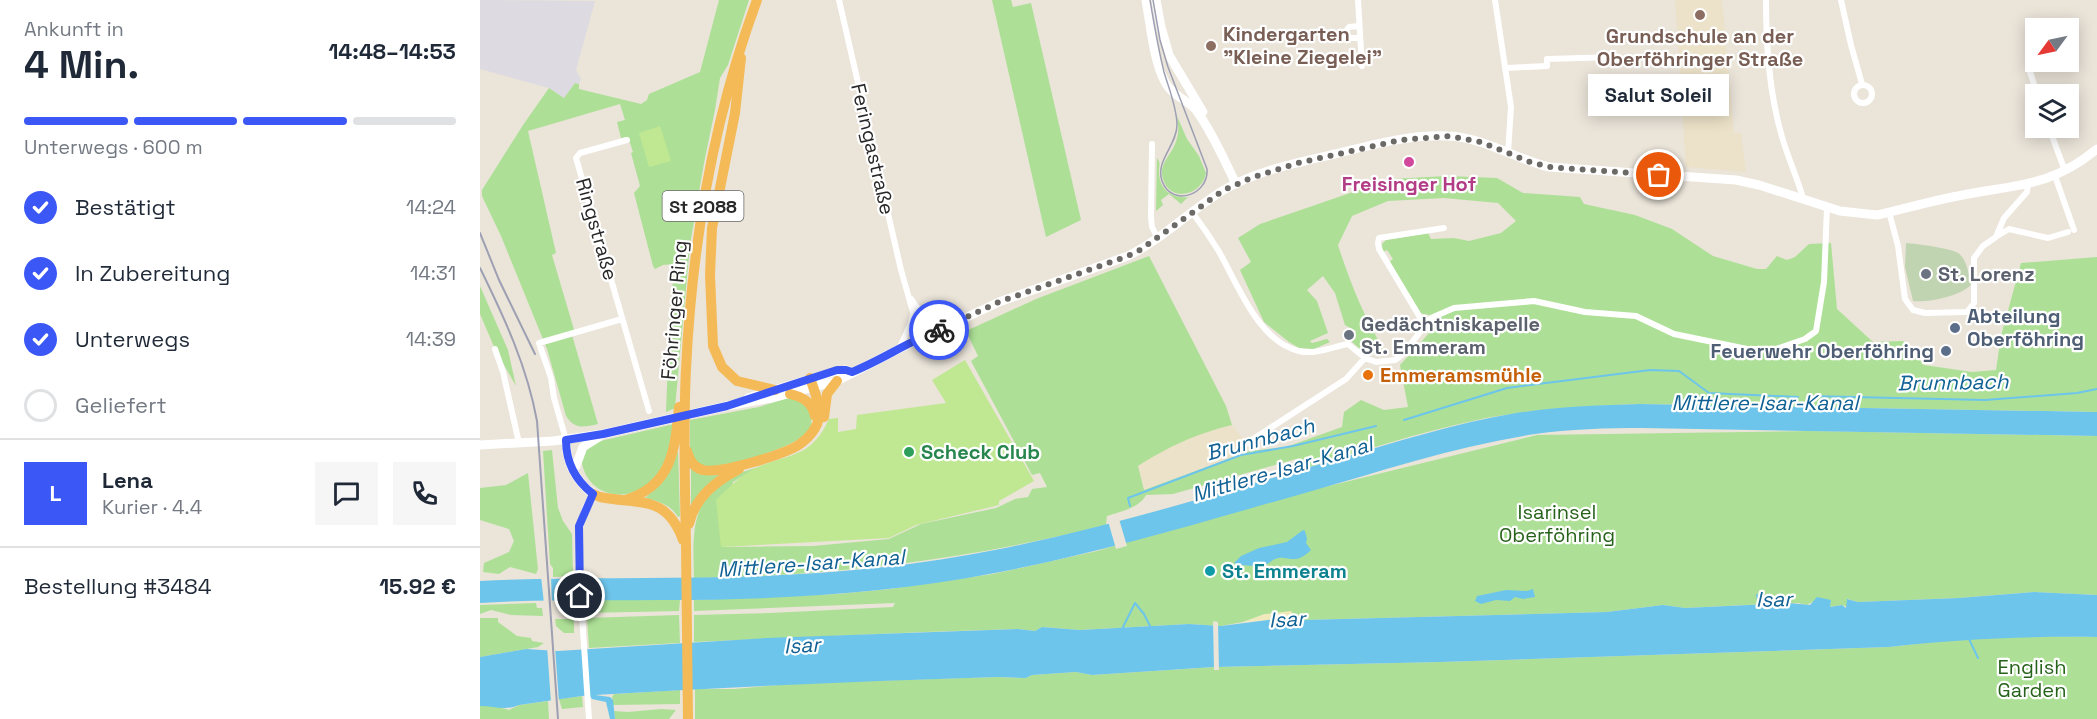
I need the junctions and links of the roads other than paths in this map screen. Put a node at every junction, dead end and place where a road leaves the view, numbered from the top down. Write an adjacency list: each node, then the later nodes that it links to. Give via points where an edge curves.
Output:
1 (757, 0): 11 (highway, Föhringer Ring / St 2088)
2 (839, 0): 35 (street, Feringastraße)
3 (1146, 0): 17 (main road, via 1161,71)
4 (1156, 0): 15 (main road, via 1169,56)
5 (1358, 0): 9 (street)
6 (1495, 0): 14 (street)
7 (1766, 0): 28 (street, via 1770,80 1782,138)
8 (1841, 0): 16 (street)
9 (1359, 26): 10 (street); 10 (street, via 1349,27 1344,34)
10 (1360, 38): 13 (street)
11 (741, 45): 45 (highway, Föhringer Ring / St 2088, via 720,122 696,246); 48 (highway, via 735,112 712,228 713,345 722,367 737,381)
12 (1615, 57): 14 (street, via 1547,59 1547,66)
13 (1362, 66)
14 (1506, 68): 23 (street, via 1511,107)
15 (1190, 83): 17 (main road, via 1186,95); 18 (main road)
16 (1863, 84)
17 (1178, 97): 18 (main road, via 1192,106)
18 (1203, 121): 26 (main road)
19 (2053, 138): 24 (street)
20 (627, 140): 38 (street, Ringstraße, via 580,153 576,158)
21 (1152, 144): 33 (street, via 1151,217)
22 (2097, 149): 24 (main road)
23 (1508, 153): 26 (main road, via 1481,142 1449,136 1401,140 1282,167); 28 (main road, via 1549,167 1741,181)
24 (2066, 171): 25 (main road)
25 (2055, 176): 27 (main road); 34 (street, via 2071,231 2048,238 2009,229)
26 (1236, 184): 30 (main road)
27 (2028, 184): 31 (main road); 34 (street, via 2027,192 2004,218)
28 (1803, 198): 29 (main road)
29 (1827, 207): 31 (main road, via 1864,215); 40 (street, via 1824,282 1816,331 1776,350 1747,349 1685,337 1661,330 1636,316 1585,312 1534,301 1454,308)
30 (1192, 212): 33 (main road); 44 (street, via 1268,333 1289,348 1311,352 1348,344)
31 (1889, 212): 34 (street, via 1905,299 1913,310 1925,313 1966,312 1974,303 1974,258)
32 (1444, 228): 40 (street, via 1379,238 1378,243)
33 (1157, 237): 39 (main road, via 1128,256 999,302)
34 (1996, 237)
35 (910, 297): 36 (street, Feringastraße); 37 (street, Feringastraße)
36 (913, 310): 41 (street, Feringastraße, via 916,323); 43 (street)
37 (924, 316): 39 (street); 41 (street, via 928,323)
38 (622, 319): 51 (street, Ringstraße); 55 (street, via 538,344)
39 (961, 320): 41 (main road)
40 (1426, 324): 44 (street, via 1395,360 1376,362)
41 (926, 335): 43 (main road)
42 (495, 349): 56 (street)
43 (897, 351): 46 (main road, via 848,377)
44 (1365, 358): 57 (street, via 1346,380)
45 (686, 370): 54 (highway, Föhringer Ring / St 2088); 63 (highway, via 670,460 654,486)
46 (837, 376): 47 (main road); 59 (highway, via 827,394 823,426 815,439 793,452)
47 (812, 383): 48 (main road); 49 (main road); 52 (highway, via 819,417)
48 (775, 390): 50 (main road)
49 (790, 393): 50 (main road); 52 (highway, via 810,404)
50 (727, 406): 53 (main road)
51 (649, 411)
52 (816, 425): 59 (highway, via 811,435)
53 (603, 434): 55 (main road); 61 (main road, via 583,447)
54 (684, 438): 60 (highway, via 691,463 704,471); 64 (highway, Föhringer Ring / St 2088)
55 (566, 440): 56 (main road); 61 (main road, via 566,454)
56 (519, 443): 58 (main road)
57 (1247, 443)
58 (480, 445)
59 (786, 451): 60 (highway)
60 (750, 463): 64 (highway, via 712,486 691,516)
61 (576, 471): 62 (main road, via 583,487)
62 (593, 494): 63 (highway); 66 (street, via 579,526)
63 (626, 500): 65 (highway, via 666,511 679,528)
64 (686, 536): 65 (highway, Föhringer Ring / St 2088)
65 (686, 554): 67 (highway, St 2088)
66 (589, 717)
67 (687, 719)

